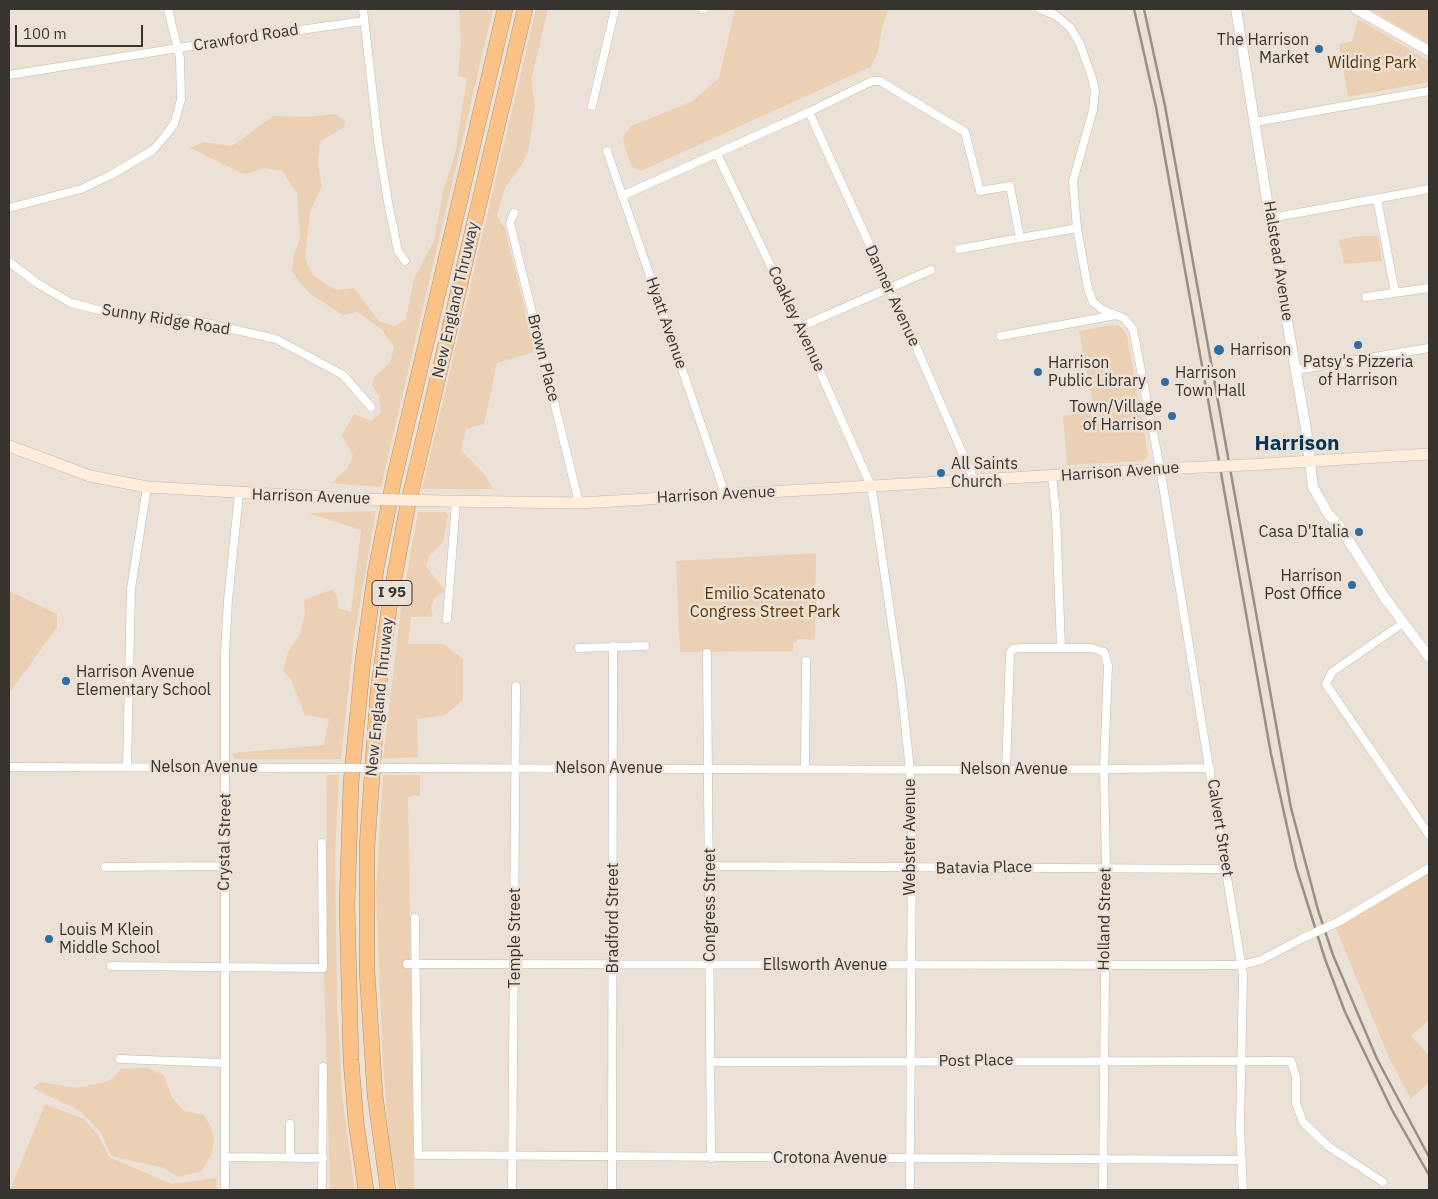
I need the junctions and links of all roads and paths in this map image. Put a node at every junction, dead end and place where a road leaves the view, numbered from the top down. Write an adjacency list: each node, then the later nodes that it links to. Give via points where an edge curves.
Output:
1 (168, 9): 10 (street)
2 (363, 9): 9 (street)
3 (505, 9): 113 (highway, New England Thruway / I 95, via 396,471 376,570 363,660 352,768 346,906 351,1060)
4 (525, 9): 114 (highway, New England Thruway / I 95, via 407,509 380,677 368,816 366,932 375,1094)
5 (615, 9): 14 (street)
6 (1040, 9): 25 (street, via 1056,14 1075,35 1089,66 1095,91 1074,181)
7 (1236, 9): 16 (street, Halstead Avenue)
8 (1356, 9): 11 (street)
9 (364, 21): 10 (street, Crawford Road); 28 (street, via 388,202 398,251)
10 (177, 49): 12 (street, Crawford Road); 22 (street, via 181,100 174,124 153,150 82,189)
11 (1429, 50)
12 (9, 75)
13 (1429, 91): 16 (street)
14 (592, 106)
15 (809, 112): 18 (street); 26 (street, via 877,81 965,132 980,191 1010,186); 32 (street, Danner Avenue)
16 (1255, 122): 24 (street, Halstead Avenue)
17 (607, 151): 20 (street, Hyatt Avenue)
18 (717, 154): 20 (street); 36 (street, Coakley Avenue)
19 (1429, 190): 21 (street)
20 (622, 196): 50 (street, Hyatt Avenue)
21 (1377, 199): 24 (street); 33 (street)
22 (9, 208)
23 (514, 213): 52 (street, Brown Place, via 510,223)
24 (1271, 218): 39 (street, Halstead Avenue)
25 (1077, 228): 26 (street); 35 (street, via 1090,296 1097,306)
26 (1020, 238): 27 (street)
27 (959, 249)
28 (406, 261)
29 (9, 262): 40 (street, Sunny Ridge Road, via 71,303 104,311 196,321 276,339 343,375)
30 (931, 270): 32 (street)
31 (1429, 288): 33 (street)
32 (889, 289): 36 (street); 46 (street, Danner Avenue)
33 (1396, 292): 34 (street)
34 (1366, 297)
35 (1118, 315): 37 (street); 44 (street, Calvert Street, via 1133,329)
36 (800, 327): 47 (street, Coakley Avenue)
37 (1001, 336)
38 (1429, 348): 39 (street)
39 (1296, 370): 43 (street, Halstead Avenue)
40 (372, 407)
41 (9, 446): 48 (main road, Harrison Avenue, via 90,476)
42 (1429, 454): 43 (main road, Harrison Avenue)
43 (1310, 462): 44 (main road, Harrison Avenue, bridge); 54 (street, Halstead Avenue, via 1313,487 1327,512)
44 (1160, 468): 45 (main road, Harrison Avenue); 70 (street, Calvert Street)
45 (1052, 476): 46 (main road, Harrison Avenue); 58 (street)
46 (974, 480): 47 (main road, Harrison Avenue)
47 (871, 486): 50 (main road, Harrison Avenue); 72 (street, Webster Avenue, via 901,686)
48 (147, 488): 49 (main road, Harrison Avenue); 63 (street, via 131,589)
49 (240, 494): 51 (main road, Harrison Avenue, bridge); 64 (street, Crystal Street, via 227,618)
50 (725, 494): 52 (main road, Harrison Avenue)
51 (456, 502): 52 (main road, Harrison Avenue); 53 (street)
52 (579, 503)
53 (447, 620)
54 (1403, 623): 60 (street, Halstead Avenue); 74 (street, via 1332,672 1326,684)
55 (613, 646): 56 (street); 57 (street); 67 (street, Bradford Street)
56 (645, 646)
57 (579, 648)
58 (1061, 648): 69 (street, Holland Street, via 1092,648 1107,656); 73 (street, via 1013,649 1010,653)
59 (707, 653): 68 (street, Congress Street)
60 (1429, 657)
61 (806, 661): 71 (street)
62 (516, 686): 65 (street, Temple Street)
63 (127, 767): 64 (street, Nelson Avenue); 66 (street, Nelson Avenue)
64 (226, 767): 65 (street, Nelson Avenue, bridge); 76 (street, Crystal Street)
65 (515, 767): 67 (street, Nelson Avenue); 85 (street, Temple Street)
66 (9, 768)
67 (613, 768): 68 (street, Nelson Avenue); 86 (street, Bradford Street)
68 (709, 768): 71 (street, Nelson Avenue); 77 (street, Congress Street)
69 (1104, 768): 70 (street, Nelson Avenue); 73 (street, Nelson Avenue); 79 (street, Holland Street)
70 (1210, 768): 82 (street, Calvert Street)
71 (805, 769): 72 (street, Nelson Avenue)
72 (910, 770): 73 (street, Nelson Avenue); 81 (street, Webster Avenue)
73 (1006, 770)
74 (1429, 835)
75 (322, 843): 90 (street, via 323,968)
76 (224, 866): 78 (street); 90 (street, Crystal Street)
77 (710, 866): 81 (street, Batavia Place); 87 (street, Congress Street)
78 (105, 867)
79 (1106, 868): 81 (street, Batavia Place); 82 (street, Batavia Place); 92 (street, Holland Street)
80 (1429, 868): 88 (street, Ellsworth Avenue, bridge, via 1340,921 1261,960)
81 (911, 869): 91 (street, Webster Avenue)
82 (1227, 869): 88 (street, Calvert Street)
83 (415, 918): 84 (street)
84 (412, 964): 85 (street, Ellsworth Avenue); 103 (street, Crotona Avenue, via 418,1155)
85 (516, 964): 86 (street, Ellsworth Avenue); 103 (street, Temple Street)
86 (613, 964): 87 (street, Ellsworth Avenue); 104 (street, Bradford Street)
87 (710, 964): 91 (street, Ellsworth Avenue); 95 (street, Congress Street)
88 (1242, 965): 92 (street, Ellsworth Avenue); 98 (street, Calvert Street)
89 (111, 966): 90 (street)
90 (224, 966): 97 (street, Crystal Street)
91 (909, 966): 92 (street, Ellsworth Avenue); 96 (street, Webster Avenue)
92 (1104, 966): 94 (street, Holland Street)
93 (120, 1059): 97 (street)
94 (1103, 1061): 96 (street, Post Place); 98 (street, Post Place); 108 (street, Holland Street)
95 (710, 1062): 96 (street, Post Place); 106 (street, Congress Street)
96 (909, 1062): 107 (street, Webster Avenue)
97 (225, 1063): 102 (street, Crystal Street)
98 (1241, 1063): 109 (street, Calvert Street); 110 (street, Post Place, via 1291,1061 1296,1076 1296,1102 1303,1122 1328,1146)
99 (323, 1067): 105 (street)
100 (290, 1124): 101 (street)
101 (290, 1156): 102 (street); 105 (street)
102 (226, 1157): 111 (street, Crystal Street)
103 (512, 1157): 104 (street, Crotona Avenue); 115 (street, Temple Street)
104 (613, 1157): 106 (street, Crotona Avenue); 116 (street, Bradford Street)
105 (323, 1158): 112 (street)
106 (711, 1158): 107 (street, Crotona Avenue)
107 (910, 1158): 108 (street, Crotona Avenue); 117 (street, Webster Avenue)
108 (1102, 1160): 109 (street, Crotona Avenue); 118 (street, Holland Street)
109 (1242, 1160): 119 (street, Calvert Street)
110 (1383, 1182)
111 (225, 1190)
112 (322, 1190)
113 (366, 1190)
114 (388, 1190)
115 (512, 1190)
116 (612, 1190)
117 (910, 1190)
118 (1103, 1190)
119 (1243, 1190)

